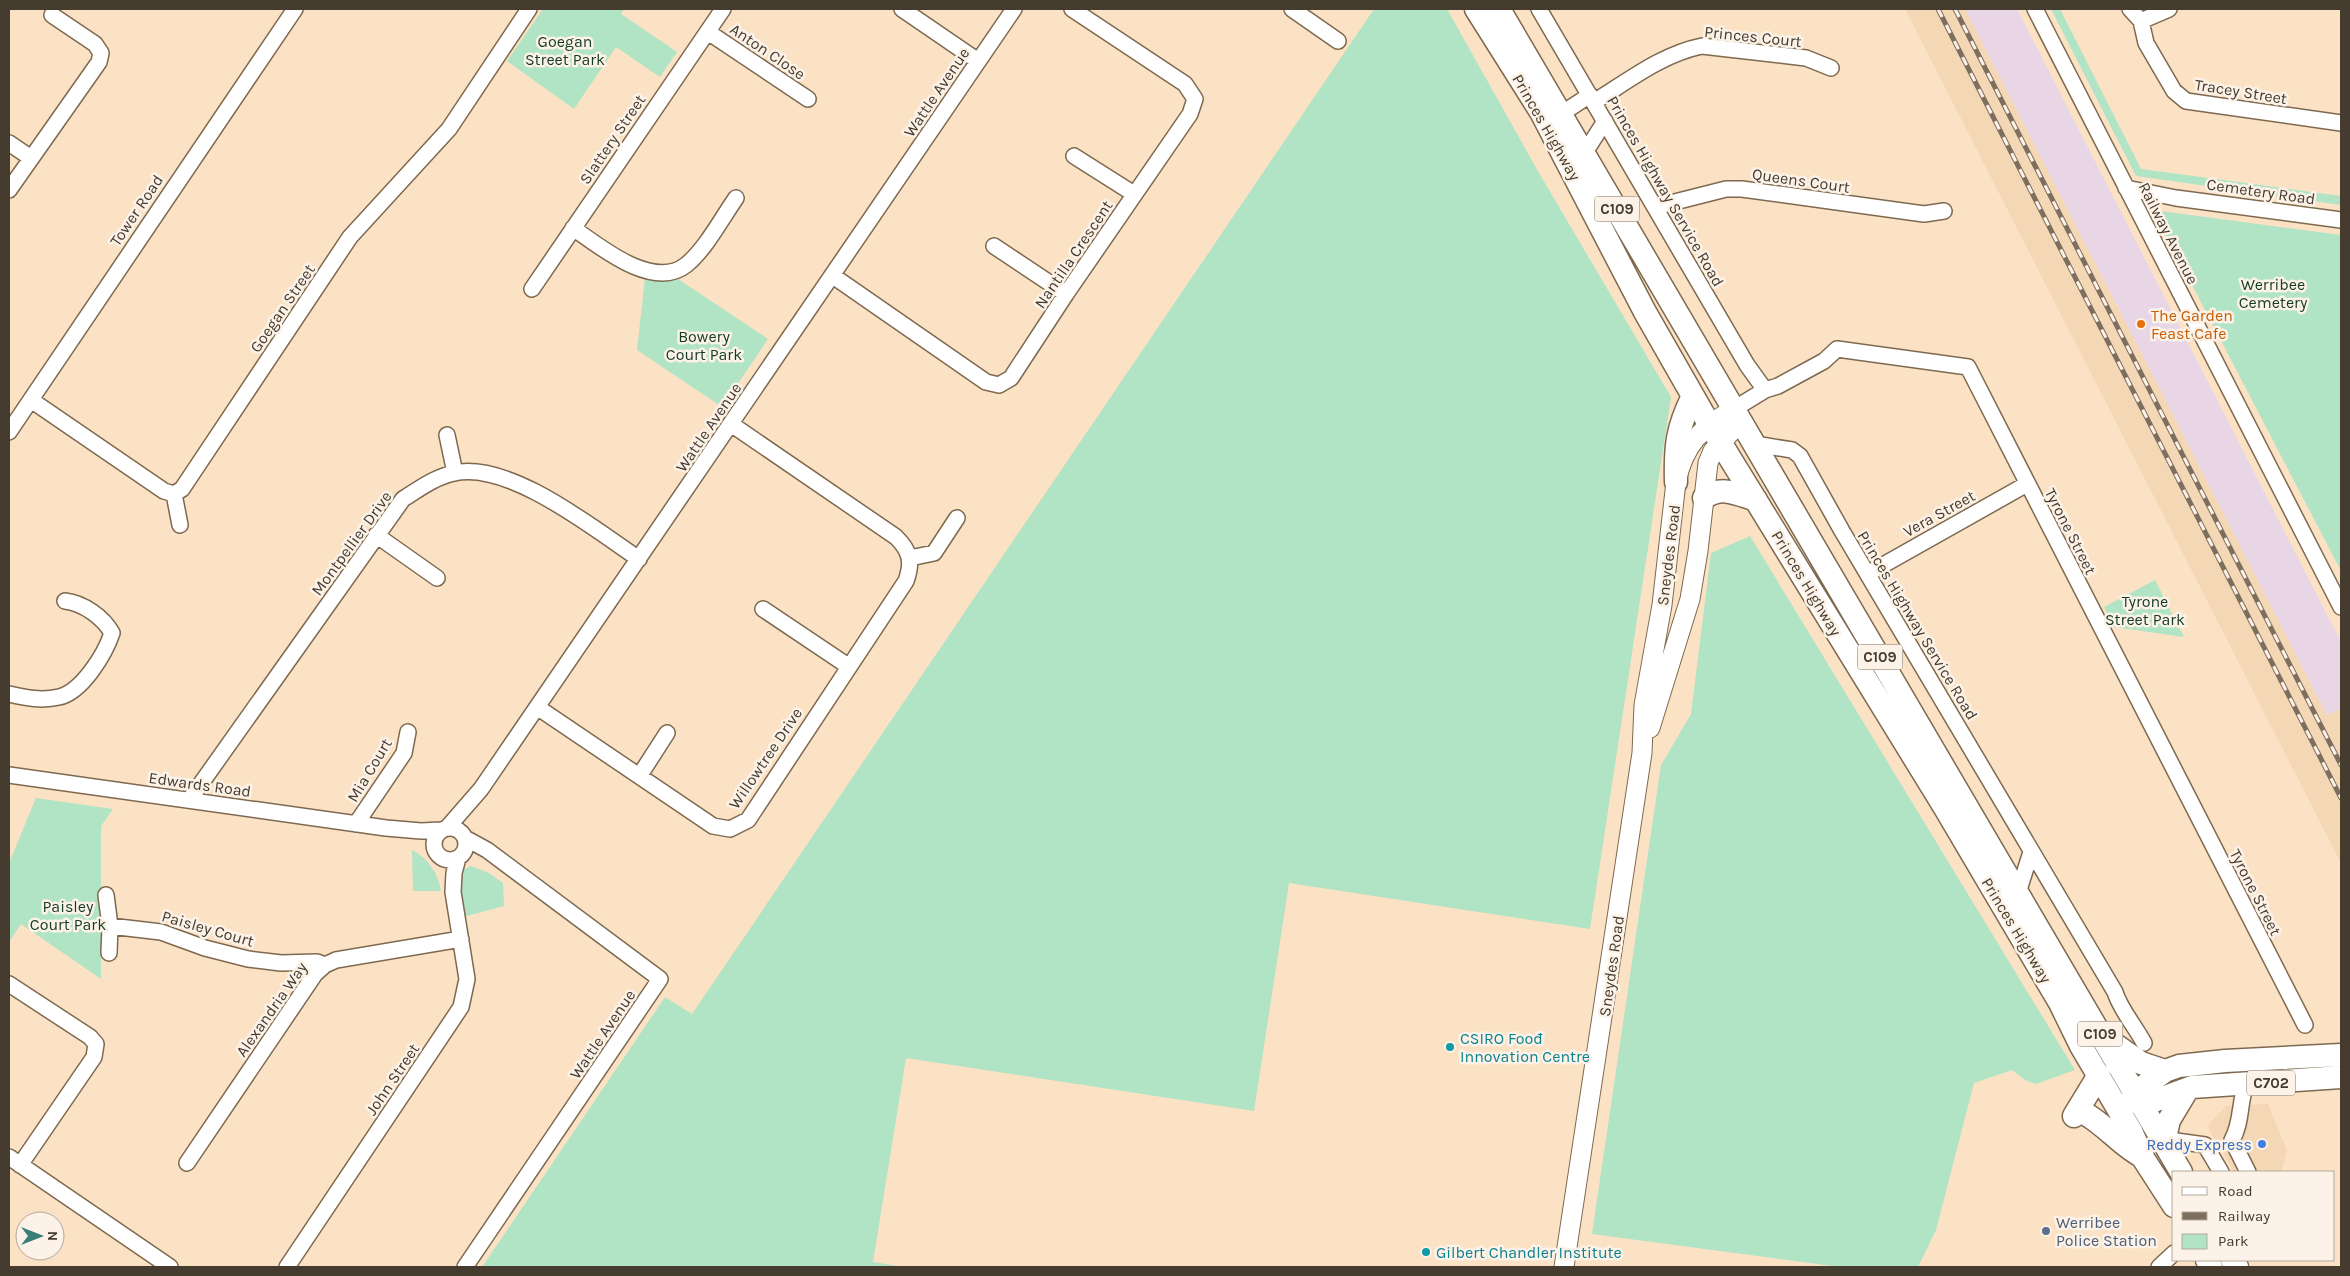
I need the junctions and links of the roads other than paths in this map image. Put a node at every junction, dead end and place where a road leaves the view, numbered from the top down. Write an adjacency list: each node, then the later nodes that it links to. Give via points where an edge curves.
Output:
1 (295, 9): 44 (street, Tower Road, via 109,280)
2 (529, 9): 55 (street, Goegan Street, via 437,145 360,224 182,489)
3 (723, 9): 16 (street, Slattery Street)
4 (902, 9): 18 (street)
5 (1014, 9): 18 (street, Wattle Avenue)
6 (1072, 9): 31 (street, Nantilla Crescent, via 1184,84 1195,99 1190,114)
7 (1292, 9): 17 (street)
8 (1476, 9): 26 (highway, Princes Highway / C109)
9 (1499, 9): 22 (highway, Princes Highway / C109)
10 (1539, 9): 21 (street, Princes Highway Service Road)
11 (2035, 9): 32 (street, Railway Avenue)
12 (2130, 9): 15 (street, Tracey Street)
13 (2169, 9): 15 (street)
14 (52, 15): 29 (street, via 95,44 101,53 99,62)
15 (2141, 22): 24 (street, Tracey Street, via 2146,43 2174,91 2186,101)
16 (708, 32): 20 (street, Anton Close); 37 (street, Slattery Street)
17 (1338, 41)
18 (978, 61): 39 (street, Wattle Avenue)
19 (1831, 68): 21 (street, Princes Court, via 1806,58 1702,46 1666,58)
20 (808, 99)
21 (1592, 99): 22 (street, Princes Highway); 23 (street, Princes Highway Service Road)
22 (1560, 114): 26 (highway); 27 (highway, Princes Highway / C109)
23 (1605, 121): 27 (street, Princes Highway); 34 (street, Princes Highway Service Road)
24 (2341, 123)
25 (9, 143): 29 (street)
26 (1558, 143): 43 (highway, Princes Highway / C109, via 1645,312)
27 (1584, 154): 45 (highway, Princes Highway / C109)
28 (1074, 156): 31 (street)
29 (31, 158): 30 (street)
30 (9, 190)
31 (1134, 194): 41 (street, Nantilla Crescent)
32 (2130, 194): 36 (street, Cemetery Road); 66 (street, Railway Avenue)
33 (736, 198): 37 (street, via 685,266 664,272 642,270 622,261)
34 (1655, 207): 35 (street, Queens Court, via 1726,189 1742,189 1924,214); 42 (street, Princes Highway Service Road, via 1747,365)
35 (1944, 211)
36 (2341, 220)
37 (572, 228): 40 (street, Slattery Street)
38 (994, 246): 41 (street)
39 (833, 276): 41 (street, Nantilla Crescent, via 986,382 999,385 1011,378); 46 (street, Wattle Avenue)
40 (532, 289)
41 (1066, 294)
42 (1772, 388): 45 (street, Tyrone Street); 54 (street, Tyrone Street, via 1843,348 1968,367)
43 (1693, 396): 47 (highway, Princes Highway / C109); 53 (highway, via 1679,426)
44 (31, 400): 48 (street, Tower Road); 55 (street, via 164,491)
45 (1737, 415): 47 (main road, Sneydes Road); 50 (main road, Sneydes Road); 51 (highway, Princes Highway / C109)
46 (731, 424): 61 (street, via 896,537 907,547); 62 (street, Wattle Avenue)
47 (1709, 424): 50 (highway, Princes Highway / C109); 53 (main road, Sneydes Road, via 1688,449)
48 (9, 432)
49 (447, 435): 52 (street)
50 (1720, 443): 56 (main road, Sneydes Road, via 1708,463); 57 (highway, Princes Highway / C109)
51 (1754, 444): 63 (street, Princes Highway Service Road, via 1792,450 1800,456); 87 (highway, Princes Highway / C109)
52 (455, 473): 60 (street, Montpellier Drive, via 428,483 403,499); 62 (street, Montpellier Drive, via 480,472 504,478 546,498)
53 (1676, 482): 73 (main road, Sneydes Road, via 1662,606 1644,705)
54 (2027, 484): 63 (street, Vera Street); 94 (street, Tyrone Street)
55 (174, 494): 59 (street)
56 (1704, 498): 57 (highway, via 1724,490); 73 (main road, Sneydes Road, via 1690,599)
57 (1756, 500): 99 (highway, Princes Highway / C109, via 1945,808)
58 (957, 518): 61 (street, via 934,553)
59 (180, 525)
60 (376, 535): 64 (street); 77 (street, Montpellier Drive)
61 (910, 558): 68 (street, Willowtree Drive, via 911,569 906,581)
62 (638, 559): 70 (street, Wattle Avenue)
63 (1869, 573): 82 (street, Princes Highway Service Road)
64 (437, 578)
65 (65, 601): 69 (street, via 77,603 106,623 112,633 108,644 84,681 61,697 36,700)
66 (2341, 607)
67 (763, 609): 68 (street)
68 (848, 666): 74 (street, Willowtree Drive, via 748,820 730,829 713,826)
69 (9, 694)
70 (537, 707): 74 (street, Willowtree Drive); 76 (street, Wattle Avenue)
71 (408, 732): 78 (street, Mia Court, via 404,753)
72 (667, 734): 74 (street)
73 (1642, 753): 120 (main road, Sneydes Road)
74 (640, 775)
75 (9, 776): 77 (street, Edwards Road)
76 (481, 789): 80 (street, Wattle Avenue); 81 (street, Wattle Avenue, via 469,814)
77 (190, 799): 78 (street, Edwards Road)
78 (356, 824): 79 (street, Edwards Road)
79 (386, 828): 80 (street, Edwards Road, via 421,832); 83 (street, Edwards Road, via 422,842)
80 (444, 829): 81 (street, via 456,828); 83 (street, via 435,838)
81 (465, 836): 84 (street, via 466,848); 85 (street, Wattle Avenue)
82 (2031, 852): 87 (street); 96 (street, Princes Highway Service Road, via 2115,992 2118,1004 2127,1012)
83 (438, 854): 84 (street, via 448,860); 86 (street, John Street)
84 (459, 857): 85 (street, Wattle Avenue, via 474,855); 86 (street, John Street)
85 (505, 865): 119 (street, Wattle Avenue, via 660,979)
86 (453, 892): 90 (street, John Street)
87 (2018, 893): 95 (highway, Princes Highway / C109)
88 (106, 895): 89 (street)
89 (110, 926): 91 (street); 92 (street, Paisley Court, via 161,932 248,959)
90 (461, 940): 92 (street, Alexandria Way, via 336,960); 118 (street, John Street, via 467,980 461,1007)
91 (109, 953)
92 (325, 965): 110 (street, Alexandria Way, via 309,982)
93 (9, 984): 109 (street, via 93,1038 96,1044 94,1057)
94 (2305, 1024)
95 (2100, 1034): 98 (highway, via 2142,1063); 103 (highway, Princes Highway / C109)
96 (2144, 1043)
97 (2341, 1055): 98 (highway, C702, via 2194,1063)
98 (2164, 1071): 103 (highway, C702, via 2144,1086)
99 (2099, 1075): 104 (highway, Princes Highway / C109); 108 (highway, via 2079,1115)
100 (2341, 1078): 101 (highway, C702)
101 (2246, 1084): 102 (highway, C702); 105 (street, via 2240,1099 2238,1129)
102 (2187, 1090): 103 (highway, C702, via 2154,1102); 106 (highway, via 2169,1120)
103 (2138, 1100): 104 (highway, C702); 106 (highway, Princes Highway / C109)
104 (2118, 1108): 108 (highway, Princes Highway / C109)
105 (2232, 1140): 107 (street); 113 (street)
106 (2164, 1143): 107 (street, via 2176,1141); 111 (highway, Princes Highway / C109)
107 (2205, 1145): 112 (street)
108 (2144, 1158): 114 (highway, Princes Highway / C109)
109 (14, 1161): 117 (street)
110 (187, 1164)
111 (2180, 1171)
112 (2220, 1171)
113 (2248, 1171)
114 (2172, 1203)
115 (2172, 1255): 121 (street)
116 (2172, 1259): 121 (street)
117 (170, 1267)
118 (287, 1267)
119 (465, 1267)
120 (1564, 1267)
121 (2160, 1267)

